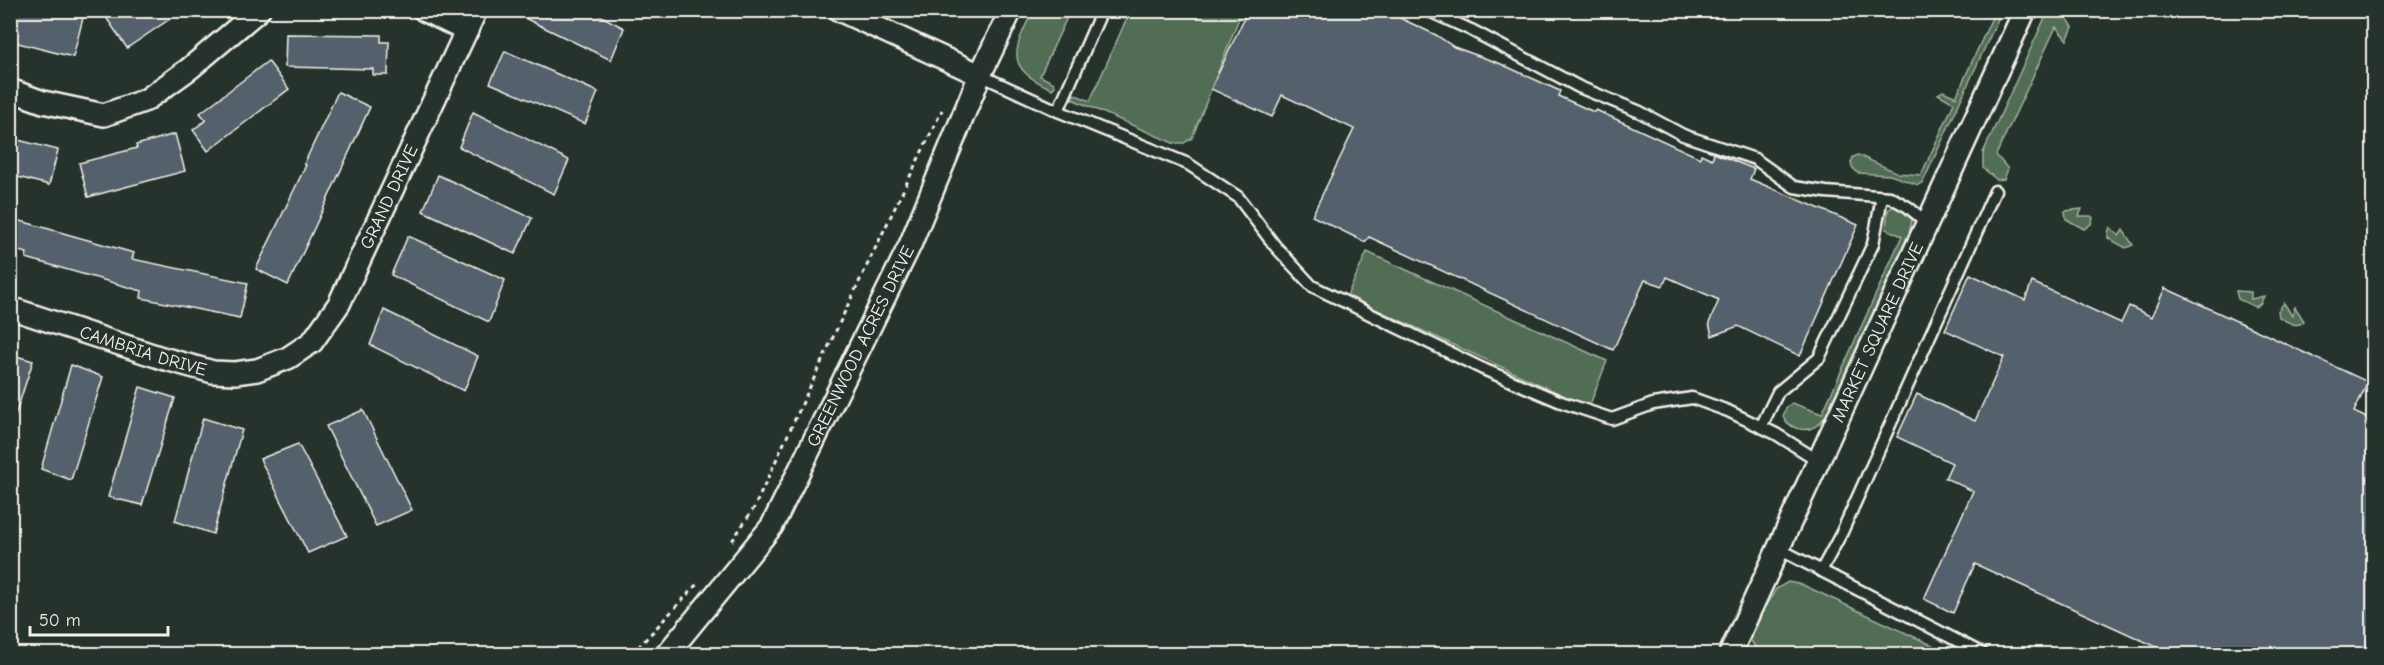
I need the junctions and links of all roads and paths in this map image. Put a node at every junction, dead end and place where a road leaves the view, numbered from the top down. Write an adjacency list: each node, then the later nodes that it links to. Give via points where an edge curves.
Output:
1 (258, 10): 11 (street, via 146,100 104,115 43,102)
2 (424, 10): 9 (street)
3 (476, 10): 9 (street, GRAND DRIVE)
4 (839, 10): 10 (street)
5 (1011, 10): 10 (street, GREENWOOD ACRES DRIVE)
6 (1102, 10): 13 (lane)
7 (1427, 10): 15 (lane, via 1683,135 1755,159 1794,187)
8 (2025, 10): 16 (street, MARKET SQUARE DRIVE)
9 (466, 31): 18 (street, GRAND DRIVE, via 339,304 312,342)
10 (980, 75): 13 (lane); 26 (street, GREENWOOD ACRES DRIVE, via 910,245 772,526)
11 (10, 90)
12 (943, 109): 21 (path, via 754,508)
13 (1058, 111): 19 (lane, via 1188,164 1238,197 1312,286 1483,369 1612,419 1653,404 1692,398)
14 (1995, 191): 23 (lane)
15 (1882, 196): 16 (lane, via 1908,207); 19 (lane, via 1873,244 1819,358 1778,392)
16 (1927, 223): 20 (street, MARKET SQUARE DRIVE)
17 (10, 308): 18 (street, CAMBRIA DRIVE, via 213,372 256,370)
18 (278, 362)
19 (1761, 427): 20 (lane)
20 (1819, 461): 22 (street, MARKET SQUARE DRIVE)
21 (728, 548)
22 (1779, 549): 23 (lane); 27 (street, MARKET SQUARE DRIVE)
23 (1821, 571): 28 (lane)
24 (699, 581): 25 (path)
25 (632, 654)
26 (667, 654)
27 (1730, 654)
28 (1983, 654)

